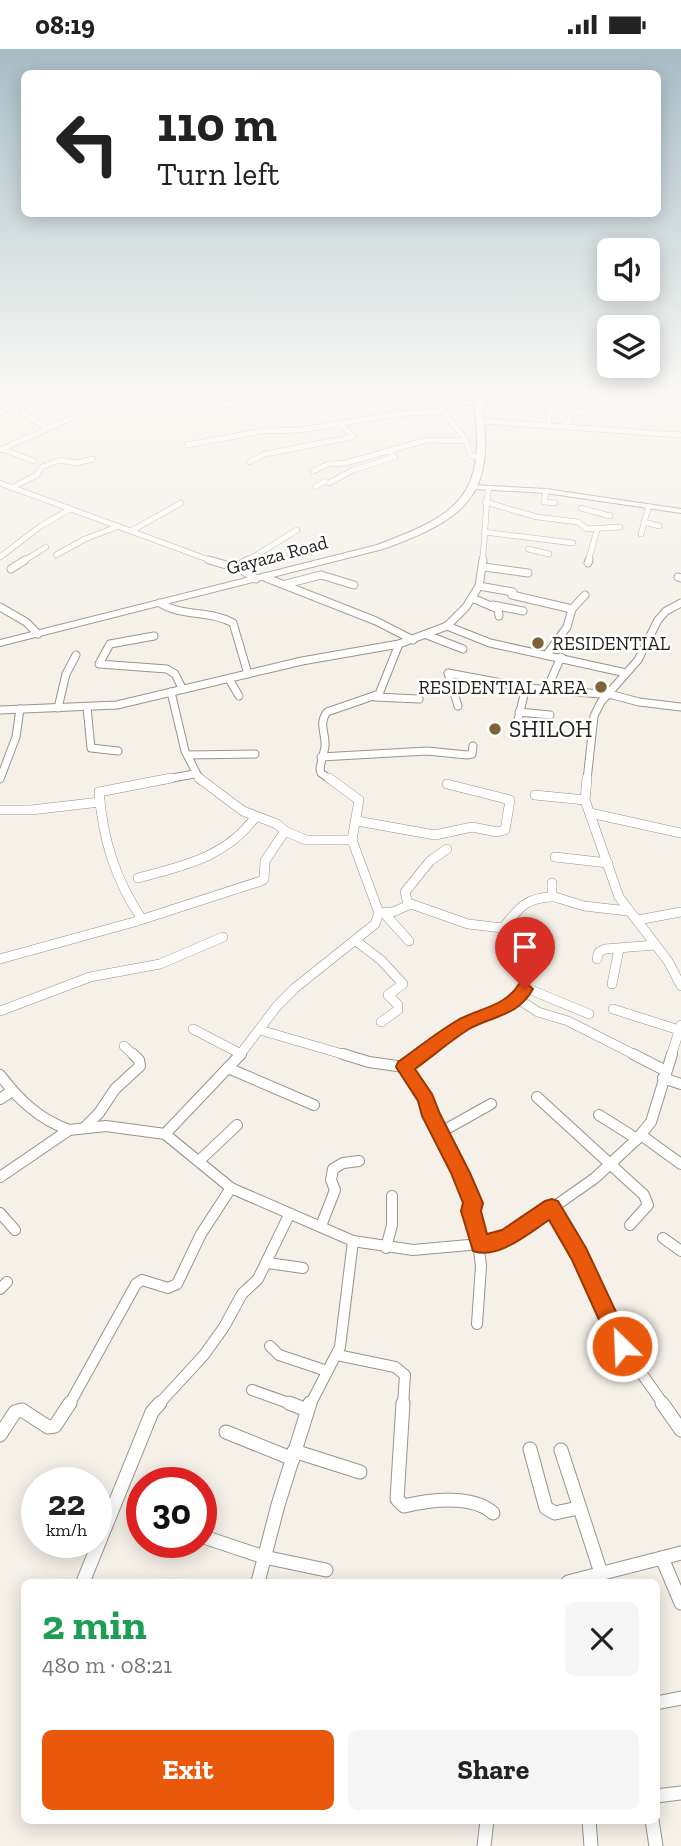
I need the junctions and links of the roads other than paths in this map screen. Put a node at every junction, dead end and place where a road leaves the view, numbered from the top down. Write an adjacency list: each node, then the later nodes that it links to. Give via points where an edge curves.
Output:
1 (38, 473): 7 (street)
2 (347, 473): 5 (street)
3 (480, 473): 6 (main road)
4 (0, 483): 7 (street)
5 (315, 487)
6 (480, 487): 8 (street); 10 (street); 39 (main road, Gayaza Road, via 443,519 404,539)
7 (11, 488): 15 (street)
8 (546, 491): 9 (street); 12 (street, via 544,502)
9 (588, 496): 13 (street); 14 (street)
10 (485, 502): 18 (street, via 537,517); 26 (street)
11 (181, 503): 25 (street)
12 (555, 503)
13 (649, 506): 16 (street); 19 (street)
14 (581, 508): 17 (street); 18 (street)
15 (70, 509): 20 (street); 33 (street)
16 (681, 511)
17 (610, 516)
18 (578, 522): 24 (street)
19 (645, 523): 21 (street); 27 (street)
20 (119, 526): 25 (street); 32 (street)
21 (659, 526)
22 (621, 527): 24 (street)
23 (298, 530): 36 (street)
24 (597, 530): 34 (street)
25 (131, 531): 36 (street)
26 (484, 532): 28 (street); 35 (street)
27 (641, 534)
28 (572, 543)
29 (46, 547): 37 (street)
30 (528, 549): 31 (street)
31 (550, 554)
32 (56, 555)
33 (0, 557)
34 (588, 563)
35 (484, 567): 38 (street); 42 (street)
36 (235, 568): 39 (street)
37 (11, 569)
38 (528, 573)
39 (260, 578): 40 (street); 45 (main road, Gayaza Road)
40 (283, 585): 41 (street, via 321,575); 56 (street)
41 (354, 585)
42 (479, 586): 44 (street); 49 (street)
43 (584, 595): 49 (street)
44 (472, 598): 47 (street); 52 (street)
45 (160, 603): 53 (main road, Gayaza Road); 64 (street, via 172,611 219,615 233,623)
46 (681, 603): 63 (street, via 658,620 638,660)
47 (493, 605): 50 (street); 51 (street)
48 (0, 607): 53 (street)
49 (572, 609): 60 (street, via 567,627)
50 (523, 611)
51 (499, 616)
52 (447, 626): 54 (street); 60 (street, via 482,642)
53 (38, 634): 57 (main road, Gayaza Road)
54 (427, 635): 56 (street); 59 (street)
55 (154, 636): 66 (street, via 110,644 101,663 105,667 167,669)
56 (413, 640): 58 (street)
57 (0, 643)
58 (399, 645): 64 (street); 72 (street)
59 (463, 649)
60 (547, 654): 62 (street)
61 (76, 655): 77 (street)
62 (562, 657): 63 (street); 68 (street, via 550,682)
63 (625, 673): 70 (street)
64 (248, 674): 65 (street)
65 (229, 679): 66 (street); 71 (street)
66 (182, 688): 69 (street)
67 (525, 691): 80 (street)
68 (551, 691): 70 (street); 74 (street, via 448,673)
69 (171, 692): 75 (street); 86 (street)
70 (604, 695): 76 (street); 92 (street, via 594,716)
71 (239, 697)
72 (375, 697): 73 (street); 87 (street, via 337,707 321,718 326,745)
73 (419, 699)
74 (457, 706)
75 (87, 707): 77 (street); 84 (street, via 91,748)
76 (681, 707)
77 (58, 708): 78 (street)
78 (20, 709): 79 (street); 89 (street, via 16,737)
79 (0, 710)
80 (519, 712): 81 (street); 82 (street)
81 (550, 715)
82 (516, 728)
83 (473, 746): 87 (street, via 472,754 466,756 432,751)
84 (118, 751)
85 (255, 754): 86 (street)
86 (188, 755): 88 (street)
87 (321, 757): 97 (street, via 321,773 359,800)
88 (194, 774): 93 (street, via 102,790); 96 (street, via 237,808)
89 (0, 779)
90 (447, 784): 97 (street, via 509,800 505,830 472,827 435,835)
91 (536, 795): 92 (street)
92 (585, 800): 95 (street)
93 (100, 802): 94 (street); 111 (street, via 103,841 130,904)
94 (0, 810)
95 (590, 813): 99 (street); 103 (street)
96 (256, 816): 98 (street); 104 (street, via 228,849)
97 (357, 821): 100 (street)
98 (285, 831): 100 (street, via 306,840); 111 (street, via 265,861 263,880)
99 (681, 833)
100 (352, 840): 110 (street)
101 (446, 849): 107 (street, via 405,892)
102 (555, 857): 103 (street)
103 (608, 863): 108 (street)
104 (138, 879)
105 (552, 883): 106 (street)
106 (555, 897): 108 (street); 113 (street, via 538,895 524,901)
107 (408, 904): 110 (street); 113 (street, via 468,924)
108 (628, 911): 112 (street)
109 (681, 912): 112 (street)
110 (381, 913): 116 (street); 117 (street)
111 (142, 919): 121 (street)
112 (638, 919): 118 (street)
113 (503, 928): 114 (street)
114 (523, 936)
115 (223, 937): 128 (street, via 138,971 99,975)
116 (356, 941): 130 (street, via 403,983 388,995 398,1010); 133 (street, via 304,980)
117 (409, 941)
118 (655, 945): 119 (street); 122 (street)
119 (619, 949): 120 (street, via 601,950); 124 (street)
120 (597, 959)
121 (0, 960)
122 (668, 961): 123 (street); 125 (street)
123 (681, 962)
124 (612, 984)
125 (681, 986)
126 (519, 999): 129 (street, via 528,988); 137 (street, via 465,1024); 140 (street)
127 (613, 1009): 131 (street)
128 (0, 1011)
129 (589, 1014)
130 (381, 1022)
131 (680, 1027): 135 (street)
132 (193, 1029): 136 (street)
133 (260, 1030): 136 (street); 137 (street, via 369,1062)
134 (124, 1046): 149 (street, via 139,1060 139,1066)
135 (677, 1053): 140 (street)
136 (241, 1054): 138 (street)
137 (404, 1067): 151 (street)
138 (228, 1068): 146 (street); 152 (street)
139 (0, 1075): 142 (street)
140 (665, 1075): 141 (street); 153 (street, via 651,1122)
141 (681, 1084)
142 (12, 1091): 144 (street); 150 (street, via 43,1118)
143 (537, 1097): 156 (street)
144 (0, 1099)
145 (491, 1104): 151 (street)
146 (314, 1105)
147 (598, 1115): 153 (street)
148 (237, 1125): 154 (street)
149 (85, 1127): 150 (street); 152 (street, via 131,1127)
150 (69, 1130): 158 (street)
151 (441, 1132): 169 (street, via 473,1203)
152 (165, 1134): 154 (street)
153 (639, 1137): 156 (street); 157 (street)
154 (200, 1160): 159 (street)
155 (359, 1161): 164 (street, via 333,1169 335,1190)
156 (611, 1163): 161 (street); 165 (street, via 647,1199 648,1205)
157 (681, 1164)
158 (0, 1177)
159 (231, 1188): 163 (street); 182 (street, via 201,1234 177,1284 168,1288 142,1280 136,1284 55,1426 48,1427 22,1410 15,1412)
160 (392, 1196): 170 (street)
161 (552, 1207): 169 (street, via 507,1238); 180 (street, via 622,1346)
162 (0, 1213): 166 (street)
163 (289, 1215): 164 (street); 172 (street)
164 (321, 1226): 168 (street)
165 (630, 1226)
166 (15, 1230)
167 (663, 1238): 171 (street)
168 (353, 1241): 170 (street); 176 (street)
169 (480, 1244): 170 (street); 174 (street)
170 (386, 1248)
171 (681, 1251)
172 (268, 1263): 173 (street); 195 (street, via 242,1294 212,1345 152,1412)
173 (303, 1268)
174 (477, 1324)
175 (270, 1346): 177 (street, via 279,1355)
176 (337, 1355): 177 (street); 188 (street, via 395,1367 405,1375 399,1503 473,1502 487,1505)
177 (327, 1371): 179 (street)
178 (252, 1390): 179 (street)
179 (307, 1410): 185 (street)
180 (681, 1430)
181 (226, 1432): 185 (street)
182 (0, 1435)
183 (530, 1449): 187 (street, via 546,1509 555,1513)
184 (561, 1450): 187 (street)
185 (293, 1455): 186 (street); 191 (street)
186 (360, 1472)
187 (578, 1508): 194 (street)
188 (493, 1513)
189 (217, 1541): 191 (street)
190 (681, 1553): 192 (street)
191 (264, 1557): 193 (street); 196 (street)
192 (662, 1558): 194 (street); 198 (street)
193 (326, 1570)
194 (601, 1573): 197 (street)
195 (84, 1579)
196 (259, 1579)
197 (579, 1579)
198 (681, 1603)
199 (681, 1698): 200 (street)
200 (660, 1702)
201 (681, 1793): 202 (street)
202 (660, 1796)
203 (487, 1824): 206 (street)
204 (589, 1824): 207 (street)
205 (653, 1824): 208 (street)
206 (484, 1846)
207 (591, 1846)
208 (656, 1846)

